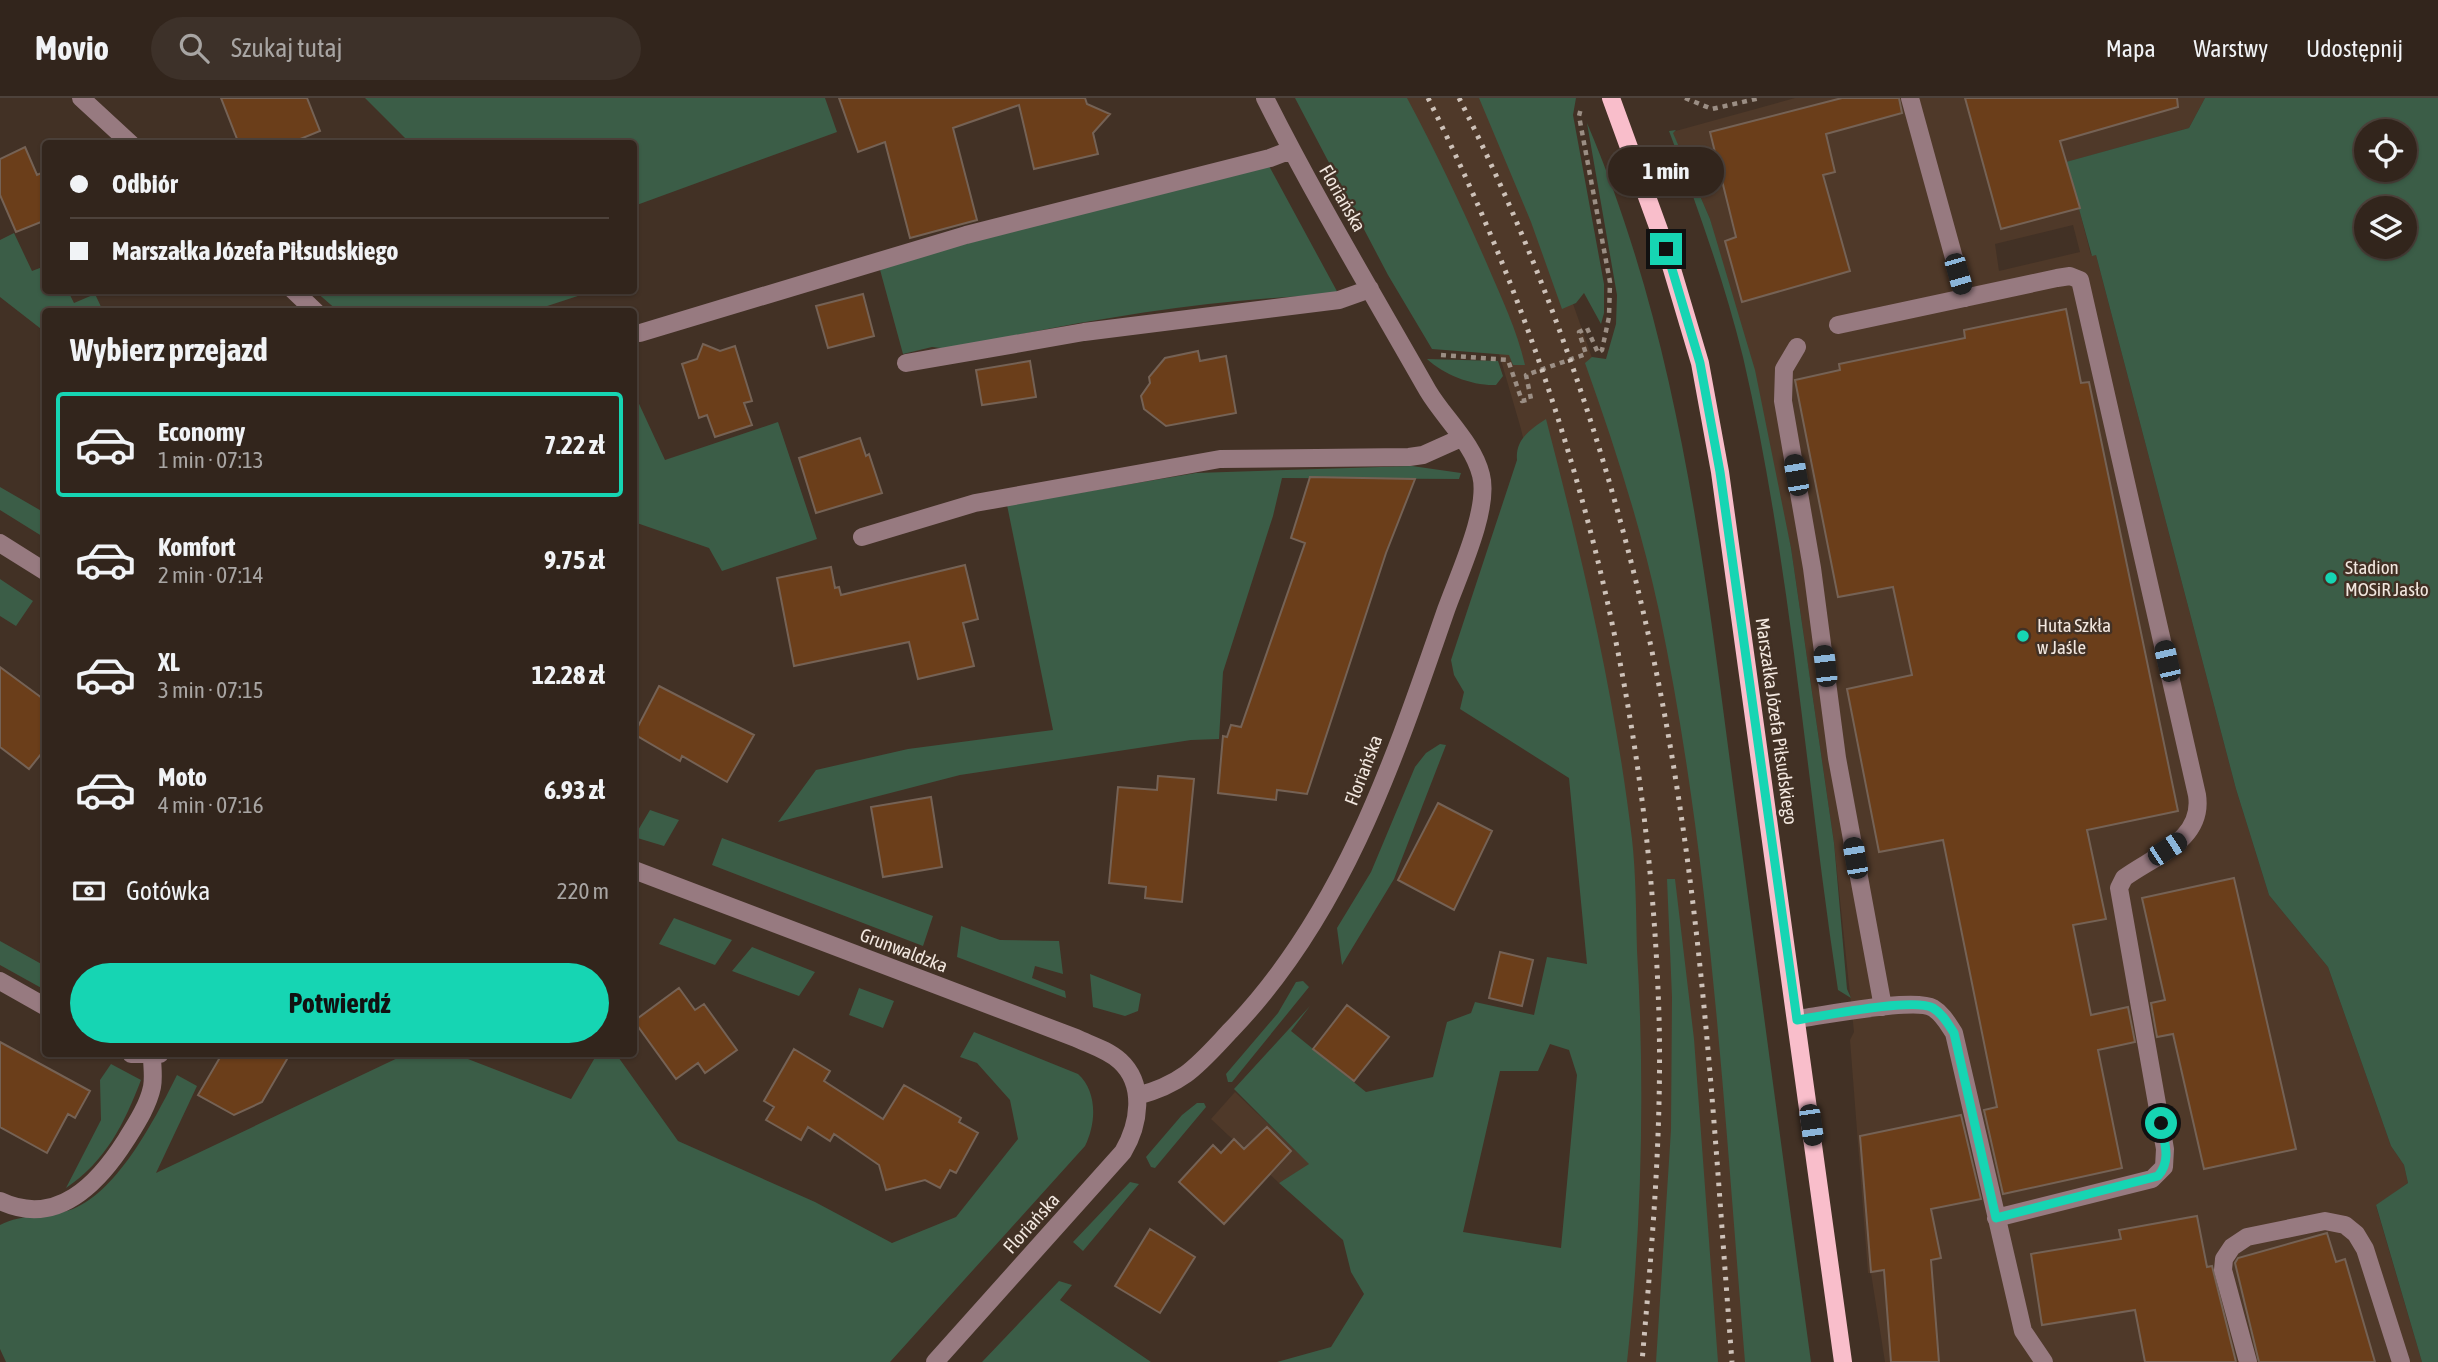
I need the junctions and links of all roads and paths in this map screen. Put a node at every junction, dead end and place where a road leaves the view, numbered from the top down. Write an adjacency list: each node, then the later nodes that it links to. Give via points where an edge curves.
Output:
1 (81, 98): 8 (street)
2 (1265, 98): 9 (street, Floriańska)
3 (1611, 98): 27 (main road, Marszałka Józefa Piłsudskiego, via 1666,249 1700,363 1731,539)
4 (1685, 98): 5 (path, via 1712,109)
5 (1760, 98)
6 (1910, 98): 12 (street)
7 (1583, 105): 17 (path, via 1579,117 1610,282 1602,350 1598,353 1587,328 1578,332 1586,354 1526,375 1531,399 1522,401 1508,360)
8 (127, 140)
9 (1291, 150): 10 (street, Floriańska); 15 (street, via 887,258)
10 (1370, 289): 18 (street, via 1339,300 1097,330); 19 (street, Floriańska)
11 (297, 294): 13 (street)
12 (1965, 298): 14 (street); 31 (street, via 2070,276 2080,279 2198,802 2195,824 2186,836 2124,878 2119,888 2165,1149 2162,1172 2152,1179)
13 (312, 308)
14 (1838, 325)
15 (640, 333)
16 (1797, 347): 26 (street, via 1784,369 1783,401 1812,568 1837,758)
17 (1437, 355)
18 (906, 363)
19 (1461, 438): 20 (street, via 1409,457 1220,460 975,503); 29 (street, Floriańska, via 1481,474 1481,503 1428,662 1333,893 1289,964 1232,1030 1181,1080)
20 (862, 537)
21 (0, 543): 22 (street)
22 (42, 569)
23 (637, 871): 29 (street, Grunwaldzka, via 1076,1038 1121,1061)
24 (0, 981): 25 (street)
25 (42, 1005)
26 (1883, 1007): 27 (street); 31 (street, via 1931,1006 1954,1033)
27 (1797, 1020): 33 (main road, Marszałka Józefa Piłsudskiego)
28 (156, 1057): 30 (street, via 149,1097 114,1160 88,1189 64,1203 37,1208 18,1208)
29 (1137, 1096): 32 (street, Floriańska, via 1136,1122 1123,1152)
30 (0, 1201)
31 (1996, 1218): 34 (street, via 2023,1331)
32 (934, 1362)
33 (1843, 1362)
34 (2044, 1362)
35 (2248, 1362): 36 (street, via 2224,1259 2247,1237 2333,1221 2351,1229 2365,1249)
36 (2401, 1362)

